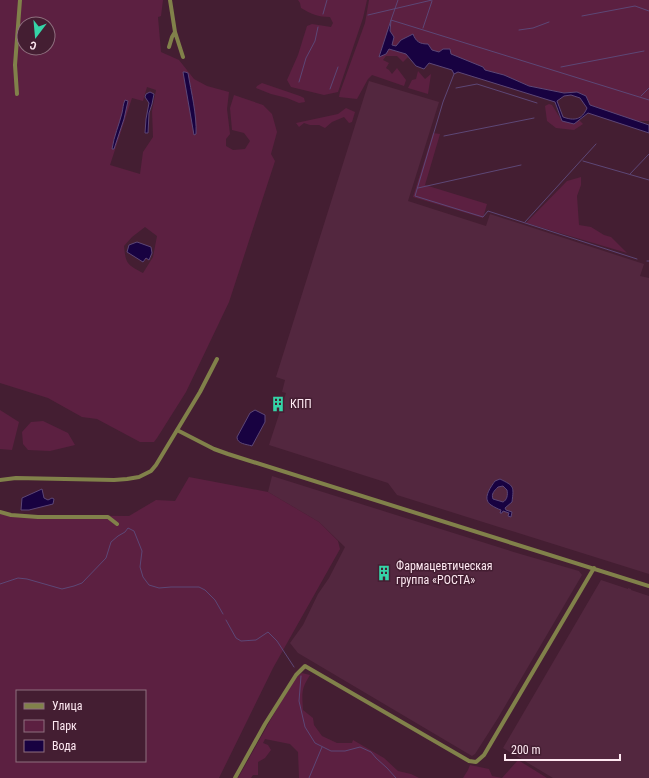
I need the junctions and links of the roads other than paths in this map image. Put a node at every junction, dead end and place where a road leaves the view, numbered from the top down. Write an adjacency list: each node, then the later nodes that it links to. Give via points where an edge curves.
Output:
1 (20, 0): 6 (street, via 15,58)
2 (170, 0): 3 (street)
3 (175, 32): 4 (street); 5 (street)
4 (169, 48)
5 (183, 58)
6 (17, 94)
7 (217, 359): 8 (street)
8 (177, 430): 9 (street, via 156,465 139,477 114,480); 12 (street, via 228,454)
9 (0, 480)
10 (0, 512): 11 (street, via 38,517 108,517)
11 (117, 524)
12 (594, 568): 13 (street); 14 (street, via 484,756 476,762 469,761 305,666 296,675 265,724)
13 (649, 586)
14 (235, 778)

